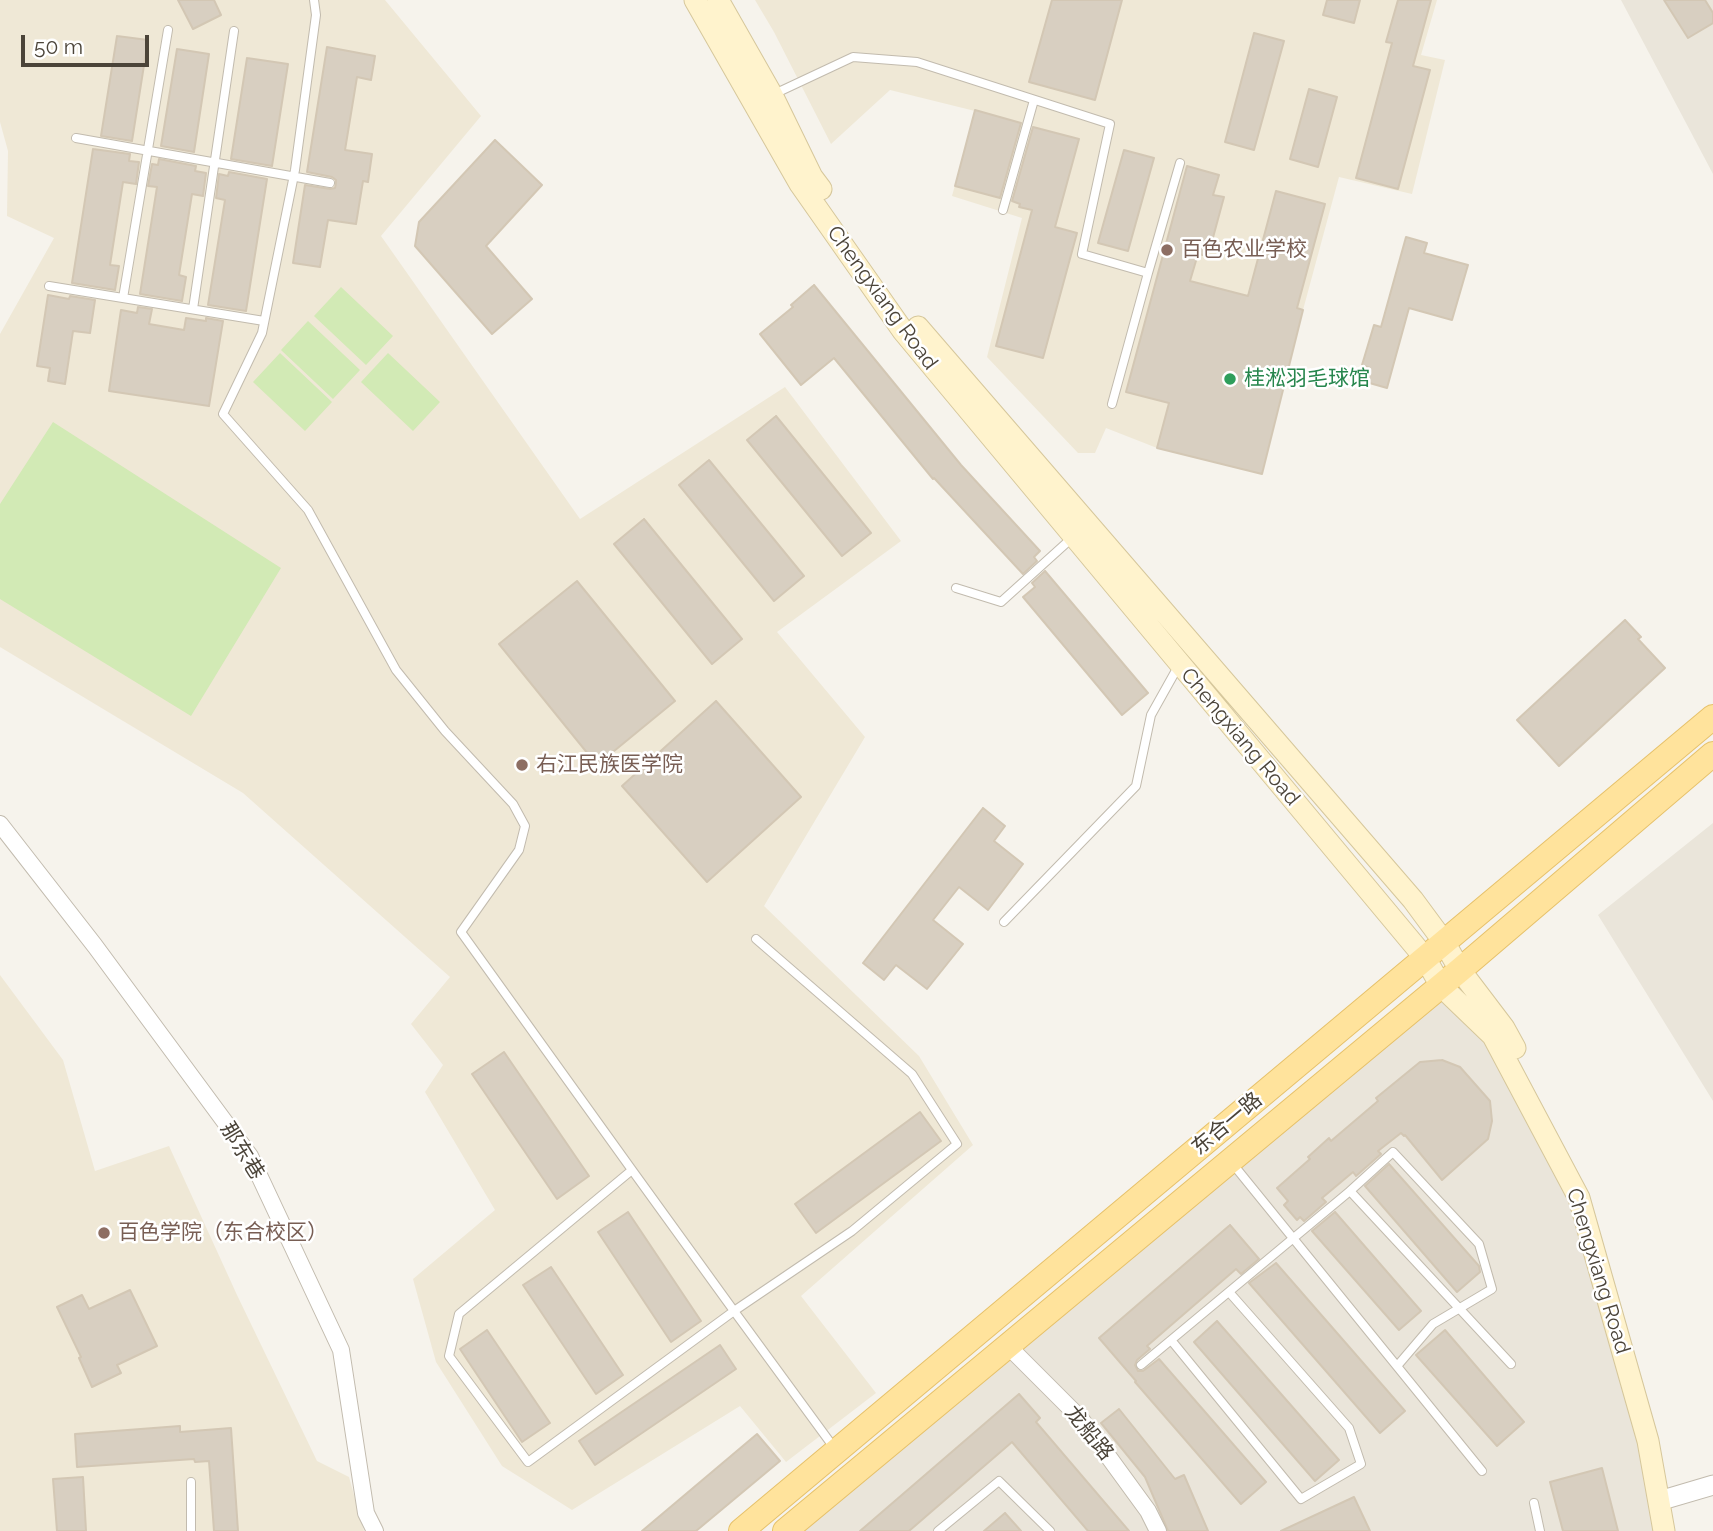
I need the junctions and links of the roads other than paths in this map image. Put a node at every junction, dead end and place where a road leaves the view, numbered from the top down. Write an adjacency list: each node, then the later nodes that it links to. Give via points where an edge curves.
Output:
1 (313, 0): 12 (lane, via 316,15)
2 (695, 0): 7 (main road, Chengxiang Road)
3 (718, 0): 7 (main road, Chengxiang Road)
4 (168, 30): 9 (lane)
5 (234, 30): 10 (lane)
6 (1034, 100): 7 (lane, via 917,62 853,57); 14 (lane); 15 (lane, via 1110,124 1082,254)
7 (765, 103): 21 (main road, Chengxiang Road, via 800,184 903,331); 31 (main road, Chengxiang Road, via 914,322 1413,900)
8 (76, 138): 9 (lane)
9 (148, 151): 10 (lane); 17 (lane)
10 (215, 162): 12 (lane); 18 (lane)
11 (1180, 163): 15 (lane)
12 (294, 176): 13 (lane); 19 (lane)
13 (330, 183)
14 (1003, 210)
15 (1148, 273): 20 (lane)
16 (50, 286): 17 (lane)
17 (123, 298): 18 (lane)
18 (193, 309): 19 (lane)
19 (264, 321): 36 (lane, via 223,414 308,510 396,670 513,804 525,826 519,850 461,932)
20 (1112, 404)
21 (1073, 537): 22 (lane, via 1001,602); 23 (main road, Chengxiang Road)
22 (956, 588)
23 (1180, 664): 29 (lane, via 1151,715 1136,786); 32 (main road, Chengxiang Road)
24 (1713, 717): 31 (main road, 东合一路)
25 (1713, 754): 27 (main road, 东合一路)
26 (1713, 770): 27 (main road)
27 (1684, 779): 33 (main road, 东合一路)
28 (0, 824): 54 (street, 那东巷, via 250,1156 341,1350 366,1513)
29 (1004, 922)
30 (756, 939): 41 (lane, via 912,1074 957,1144 852,1231)
31 (1444, 942): 32 (main road, 东合一路); 33 (main road, Chengxiang Road)
32 (1425, 958): 34 (main road, Chengxiang Road); 47 (main road, 东合一路)
33 (1461, 970): 34 (main road, 东合一路); 51 (main road, Chengxiang Road, via 1504,1028 1592,1193 1662,1438)
34 (1441, 986): 35 (main road, 东合一路); 51 (main road, Chengxiang Road, via 1493,1036 1579,1198)
35 (1230, 1161): 38 (lane); 43 (main road, 东合一路)
36 (632, 1170): 41 (lane); 41 (lane, via 459,1314 449,1356 528,1462)
37 (1350, 1191): 38 (lane); 40 (lane); 40 (lane, via 1393,1152 1441,1203 1479,1244 1492,1289)
38 (1294, 1238): 39 (lane); 45 (lane)
39 (1228, 1292): 42 (lane); 42 (lane, via 1349,1428 1360,1464 1301,1499)
40 (1459, 1308): 44 (lane); 45 (lane, via 1433,1324)
41 (734, 1311): 47 (lane)
42 (1171, 1340): 46 (lane)
43 (1008, 1346): 56 (main road, 东合一路); 59 (street, 龙船路, via 1081,1419 1149,1511)
44 (1511, 1364)
45 (1398, 1365): 48 (lane)
46 (1141, 1366)
47 (837, 1451): 55 (main road, 东合一路)
48 (1482, 1471)
49 (191, 1482): 53 (lane)
50 (1713, 1485): 51 (street)
51 (1665, 1499): 61 (main road, Chengxiang Road); 62 (main road, Chengxiang Road)
52 (1534, 1503): 60 (lane)
53 (191, 1531)
54 (374, 1531)
55 (741, 1531)
56 (785, 1531)
57 (939, 1531): 58 (lane, via 999,1481)
58 (1051, 1531)
59 (1158, 1531)
60 (1540, 1531)
61 (1664, 1531)
62 (1678, 1531)

